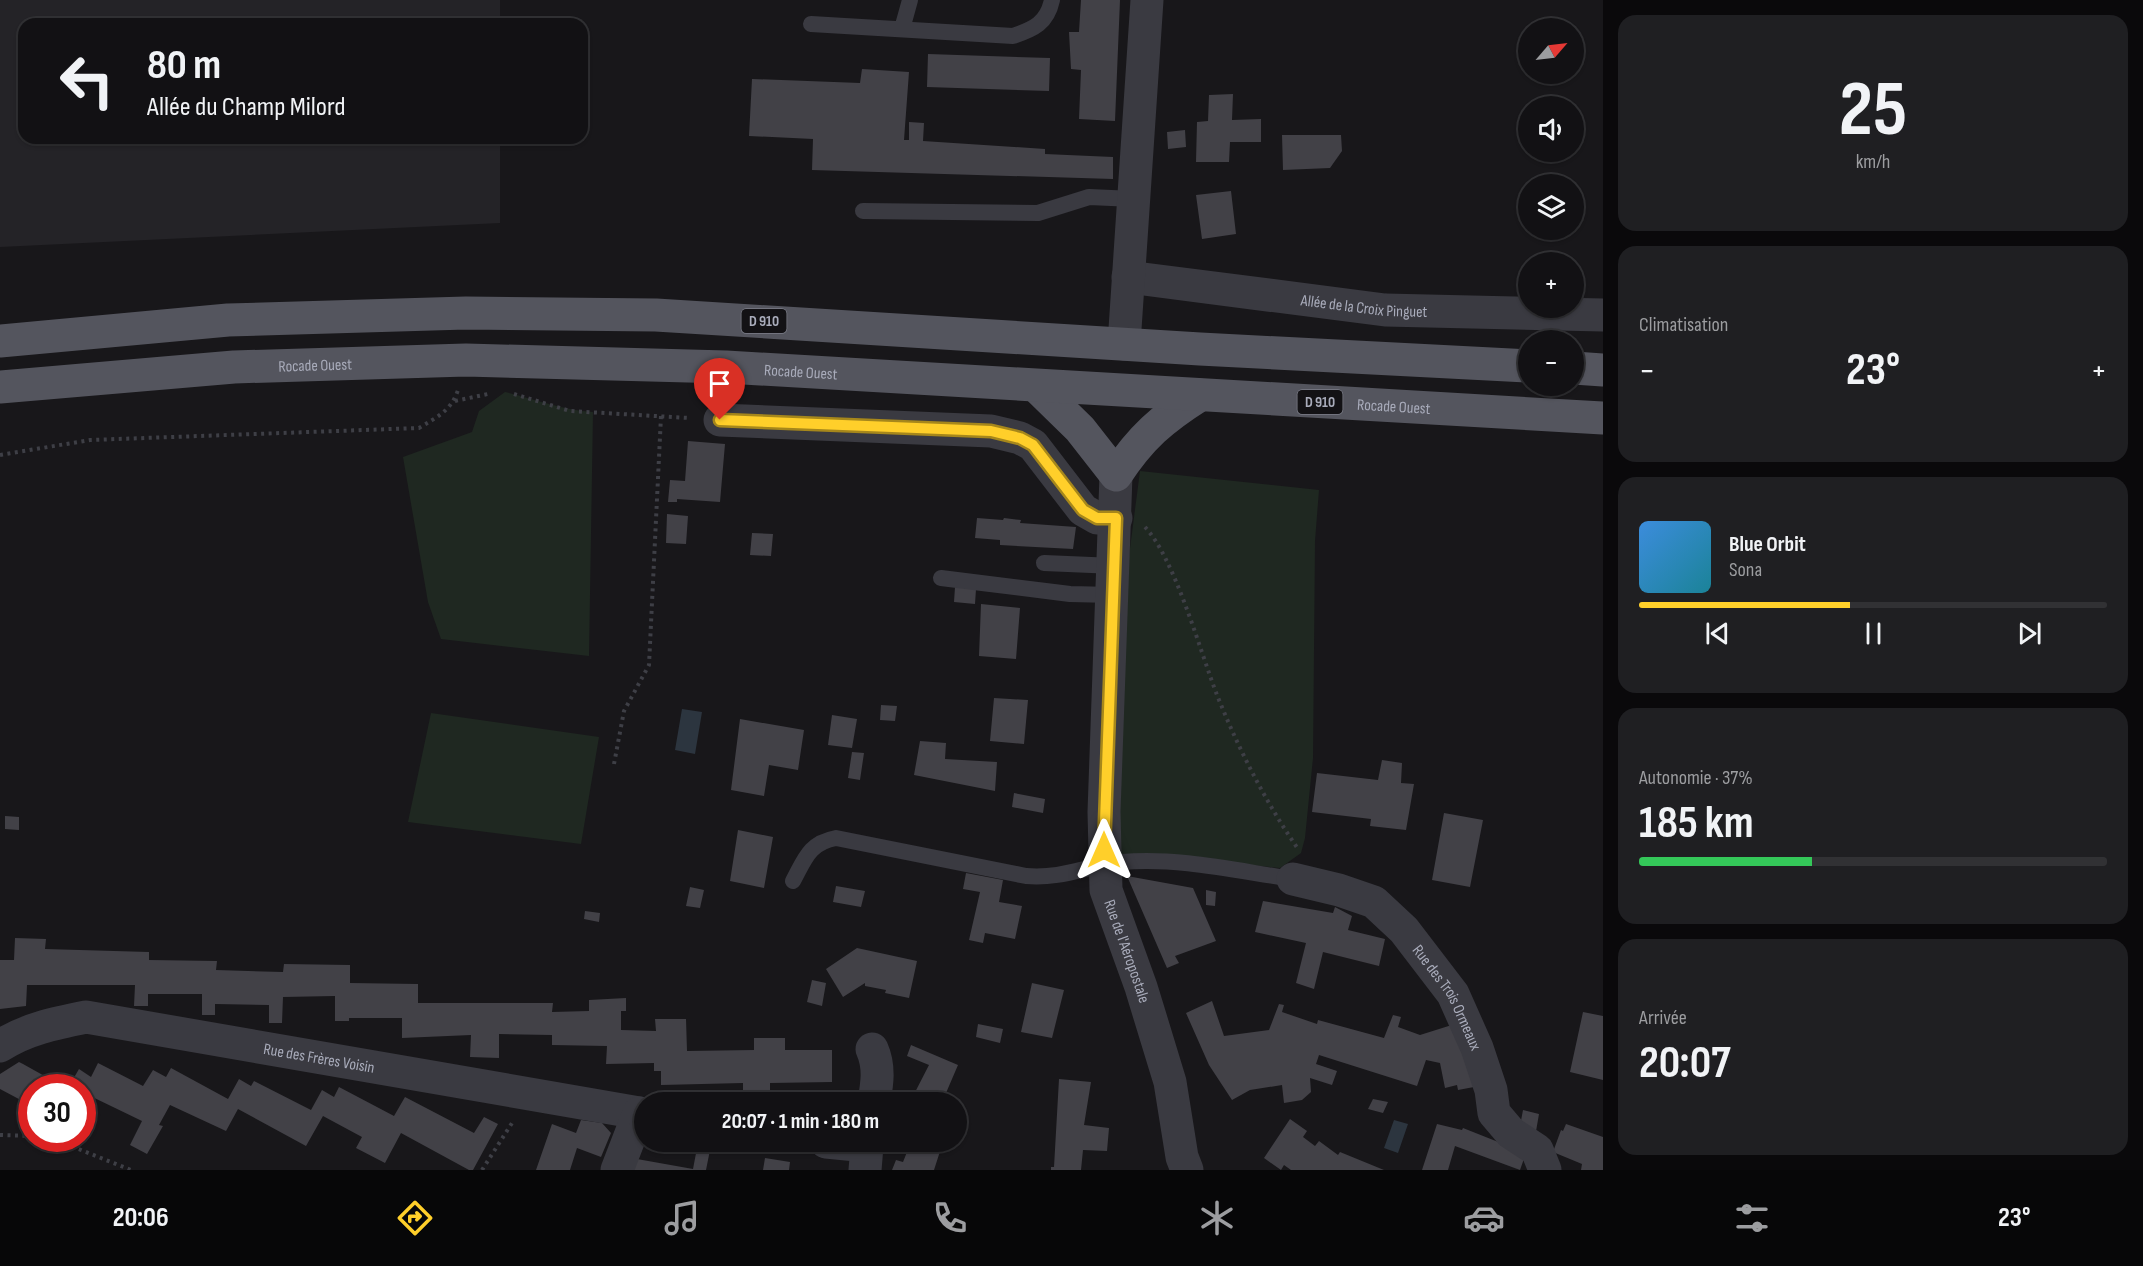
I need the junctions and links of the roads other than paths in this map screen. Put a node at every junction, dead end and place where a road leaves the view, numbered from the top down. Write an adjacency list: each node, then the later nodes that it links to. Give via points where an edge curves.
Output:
1 (910, 0): 5 (lane)
2 (1052, 0): 5 (lane, via 1050,11 1037,28 1013,36)
3 (1147, 0): 6 (street)
4 (811, 24): 5 (lane)
5 (902, 29)
6 (1134, 198): 7 (lane, via 1089,196 1038,213); 8 (street)
7 (863, 211)
8 (1128, 277): 9 (street, Allée de la Croix Pinguet, via 1385,310); 11 (street)
9 (1603, 315)
10 (0, 341): 11 (main road, D 910, via 228,320 466,313 656,315)
11 (1124, 344): 12 (main road, D 910)
12 (1518, 365)
13 (1584, 369): 14 (main road)
14 (1603, 370)
15 (1036, 386): 16 (main road, Rocade Ouest / D 910, via 726,367 466,360 234,367); 17 (main road, Rocade Ouest / D 910); 20 (main road, via 1080,429)
16 (0, 387)
17 (1200, 395): 18 (main road, Rocade Ouest / D 910); 20 (main road, via 1149,431)
18 (1603, 418)
19 (720, 420): 21 (street, via 991,431 1020,438 1038,451 1083,510 1097,518)
20 (1116, 475): 21 (street, Rue de l'Aéropostale)
21 (1116, 518): 24 (street, Rue de l'Aéropostale)
22 (1044, 563): 24 (lane)
23 (941, 578): 24 (lane, via 1070,594)
24 (1114, 580): 26 (street, Rue de l'Aéropostale)
25 (1297, 866): 26 (lane, via 1120,862); 35 (street, Rue des Trois Ormeaux, via 1339,890 1374,902 1404,930 1453,994 1477,1048 1494,1113 1511,1133 1537,1150)
26 (1105, 867): 27 (lane, via 1049,878 1026,876 836,838 822,841 809,852); 34 (street, Rue de l'Aéropostale, via 1106,890 1170,1082)
27 (793, 881)
28 (0, 1046): 31 (street, Rue des Frères Voisin, via 50,1024 86,1017)
29 (872, 1049): 30 (street, via 877,1060)
30 (876, 1092)
31 (634, 1112)
32 (634, 1131): 33 (street)
33 (616, 1170)
34 (1187, 1170)
35 (1545, 1170)

